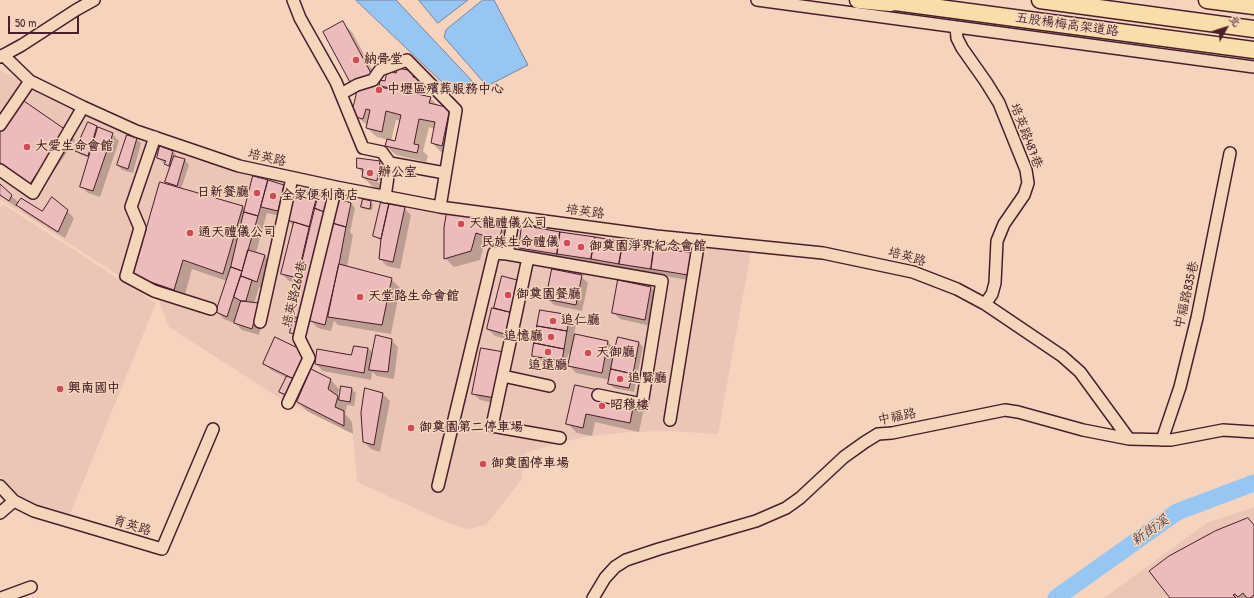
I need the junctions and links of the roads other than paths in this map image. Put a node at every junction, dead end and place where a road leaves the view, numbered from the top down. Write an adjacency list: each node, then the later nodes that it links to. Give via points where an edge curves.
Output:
1 (94, 0): 13 (street, 培英路)
2 (293, 0): 16 (street)
3 (757, 0): 10 (street)
4 (858, 0): 8 (highway)
5 (880, 0): 8 (highway, 五股楊梅高架道路)
6 (1040, 0): 11 (highway)
7 (1208, 0): 9 (highway)
8 (904, 4): 12 (highway, 五股楊梅高架道路)
9 (1254, 6)
10 (956, 27): 14 (street); 32 (street, 培英路487巷, via 957,38 962,48 999,103 1026,170 1028,183 1024,195 1004,224 997,241 995,283 992,294)
11 (1254, 29)
12 (1254, 50)
13 (1, 56): 15 (street, 培英路)
14 (1254, 67)
15 (30, 81): 17 (street, 培英路); 18 (street)
16 (341, 94): 21 (street, via 363,148 382,152); 23 (street, via 373,80 380,70 407,60 456,110)
17 (83, 107): 19 (street, 培英路); 22 (street, via 32,193)
18 (0, 125)
19 (155, 137): 24 (street, 培英路, via 239,166); 33 (street, via 131,207 140,228 126,276 154,291)
20 (1230, 154): 44 (street, 中福路835巷, via 1197,318 1180,386)
21 (390, 163): 23 (street); 26 (street)
22 (0, 170)
23 (446, 173): 27 (street)
24 (292, 178): 25 (street, 培英路); 34 (street)
25 (336, 187): 26 (street, 培英路); 38 (street, 培英路260巷, via 299,338 309,358)
26 (384, 197): 27 (street, 培英路)
27 (440, 207): 28 (street, 培英路)
28 (514, 217): 29 (street, 培英路); 30 (street)
29 (699, 240): 32 (street, 培英路, via 822,252 870,262 913,272 957,289); 39 (street)
30 (507, 254): 31 (street); 46 (street, via 494,253)
31 (528, 258): 35 (street); 37 (street, via 662,281 642,404)
32 (985, 304): 43 (street, 培英路, via 1062,356 1080,372)
33 (211, 309)
34 (260, 322)
35 (503, 376): 36 (street); 42 (street, via 492,426)
36 (549, 386)
37 (598, 395)
38 (288, 403)
39 (670, 420)
40 (214, 430): 47 (street, 育英路, via 162,549 34,511)
41 (1254, 432): 44 (street, 中福路, via 1223,430)
42 (560, 438)
43 (1129, 439): 44 (street, 中福路); 51 (street, 中福路, via 1005,410 878,434 844,457 786,508 756,521 626,560 604,578)
44 (1162, 440)
45 (0, 486): 47 (street, 育英路)
46 (438, 486)
47 (14, 501): 48 (street)
48 (0, 513)
49 (31, 588): 50 (street)
50 (1, 598)
51 (592, 598)

